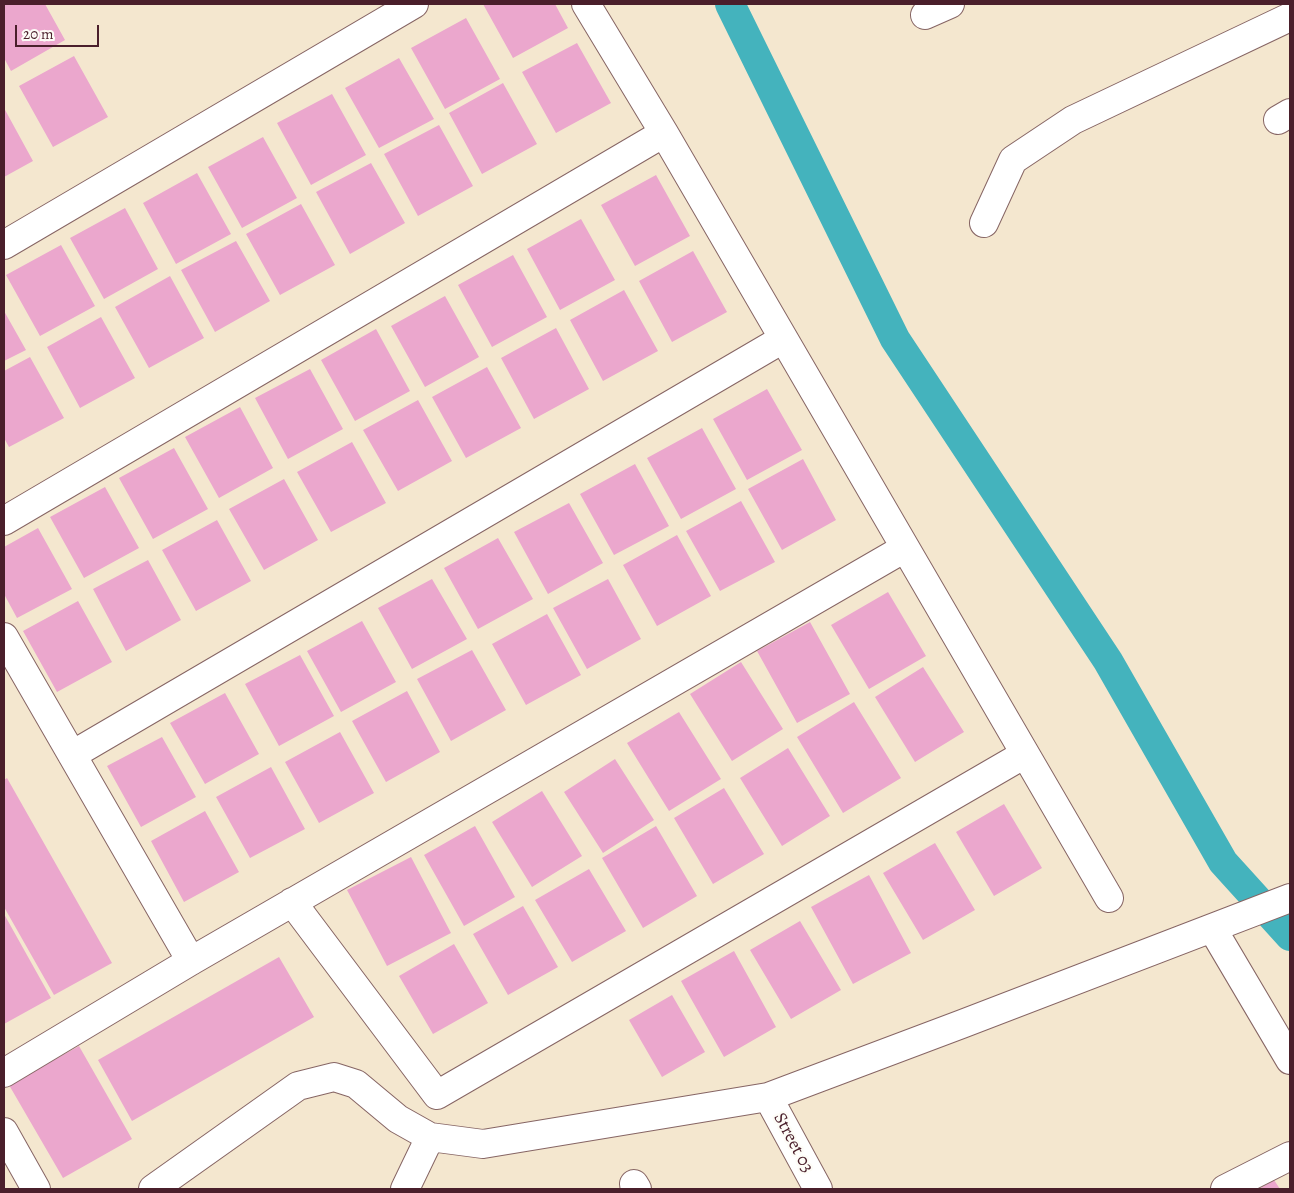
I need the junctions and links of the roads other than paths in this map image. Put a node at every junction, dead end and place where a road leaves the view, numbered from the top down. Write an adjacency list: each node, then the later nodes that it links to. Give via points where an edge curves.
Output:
1 (414, 4): 8 (street)
2 (586, 4): 6 (street)
3 (950, 4): 4 (street)
4 (925, 15)
5 (1290, 17): 7 (street, via 1073,120 1013,160)
6 (664, 133): 9 (street); 10 (street)
7 (984, 223)
8 (4, 245)
9 (783, 339): 11 (street); 14 (street)
10 (4, 521)
11 (905, 548): 13 (street); 17 (street)
12 (4, 637): 14 (street)
13 (1025, 754): 15 (street); 17 (street, via 437,1095)
14 (72, 755): 19 (street)
15 (1109, 898)
16 (1290, 898): 18 (street)
17 (292, 902): 19 (street)
18 (1221, 924): 20 (street); 22 (street)
19 (191, 961): 21 (street)
20 (1290, 1060)
21 (4, 1073)
22 (768, 1097): 24 (street, via 483,1144); 29 (street, Street 03)
23 (4, 1132): 26 (street)
24 (430, 1137): 27 (street, via 398,1119 356,1084 334,1077 298,1086); 28 (street)
25 (1290, 1156): 30 (street)
26 (36, 1189)
27 (153, 1189)
28 (406, 1189)
29 (818, 1189)
30 (1225, 1189)

